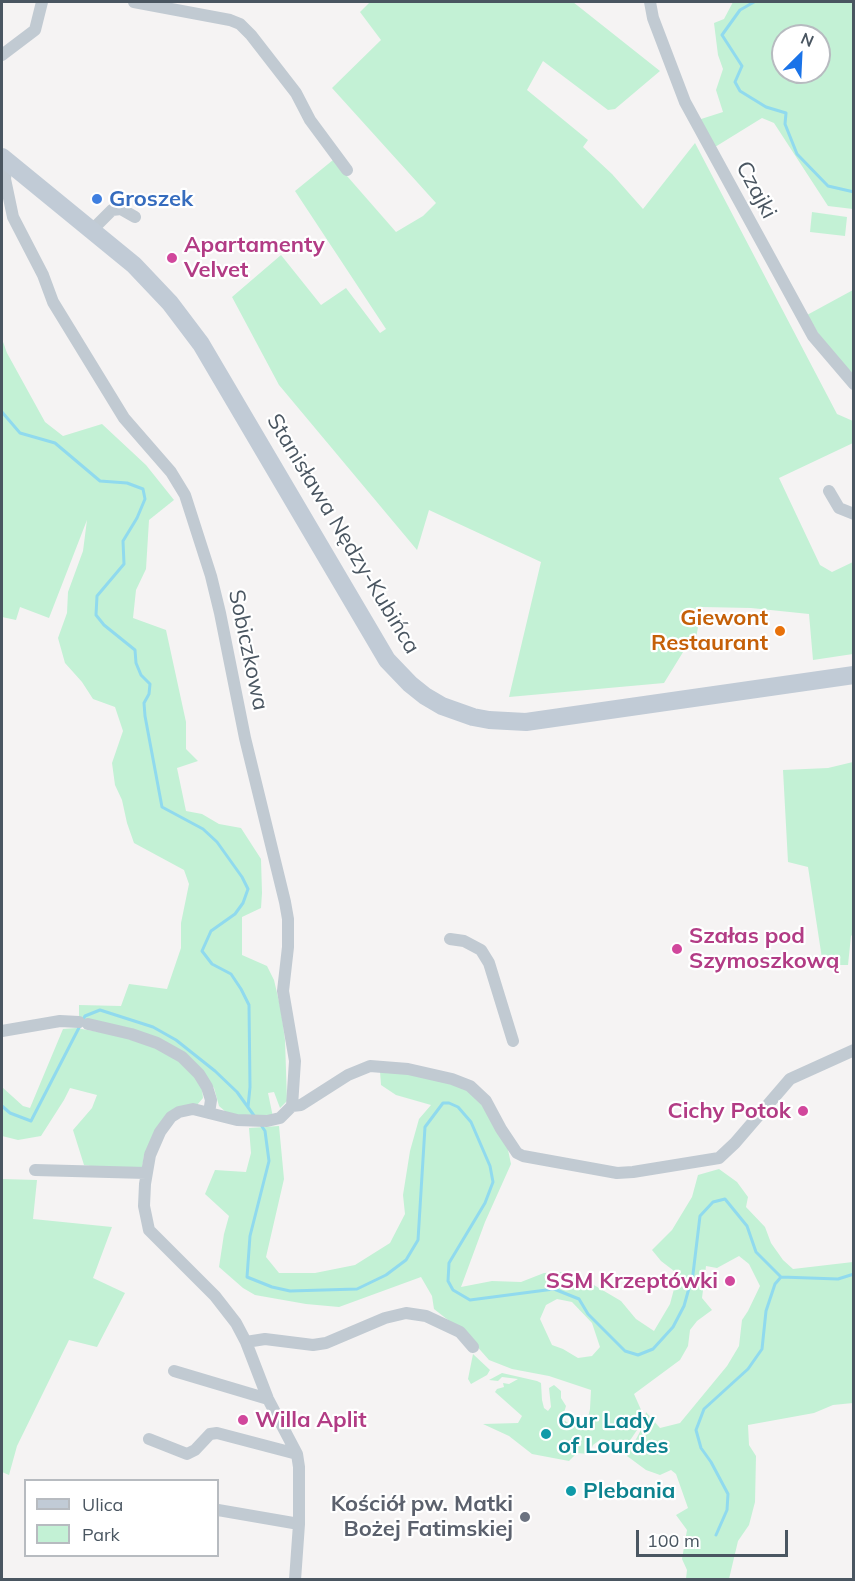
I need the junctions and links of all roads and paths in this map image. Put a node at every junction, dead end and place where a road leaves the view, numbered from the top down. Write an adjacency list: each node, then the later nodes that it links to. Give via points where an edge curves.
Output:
1 (42, 2): 4 (street, via 35,30)
2 (134, 2): 6 (street, via 240,24 297,93 310,120)
3 (650, 2): 9 (street, Czajki, via 685,102 813,336)
4 (2, 55)
5 (4, 159): 8 (street, Stanisława Nędzy-Kubińca); 17 (street, Sobiczkowa, via 13,217 53,302 124,418 171,472 185,495 211,576 288,919 283,991 295,1061)
6 (347, 170)
7 (135, 217): 8 (street, via 121,209 112,210)
8 (92, 230): 12 (street, Stanisława Nędzy-Kubińca, via 150,281 201,344 387,660 410,684 442,706 473,717 526,722)
9 (854, 384)
10 (829, 491): 11 (street, via 839,508)
11 (854, 514)
12 (854, 675)
13 (450, 939): 15 (street, via 481,950 489,963)
14 (2, 1030): 18 (street, via 60,1021 84,1023 158,1043 189,1063 203,1080 211,1100)
15 (513, 1041)
16 (854, 1050): 17 (street, via 790,1079 719,1158 633,1172 617,1173 523,1156 501,1129 484,1097 470,1086 408,1069 370,1066 301,1105)
17 (292, 1106): 18 (street, via 280,1118 267,1121 242,1121)
18 (209, 1113): 20 (street, via 188,1109 171,1117 154,1144)
19 (35, 1170): 20 (street)
20 (146, 1173): 21 (street, via 144,1206 149,1230 216,1296)
21 (246, 1342): 22 (street, via 265,1339 326,1344 385,1318 415,1314 460,1332); 24 (street)
22 (473, 1347)
23 (174, 1371): 24 (street)
24 (268, 1399): 26 (street)
25 (149, 1439): 26 (street, via 187,1454 210,1434 217,1433)
26 (297, 1454): 28 (street)
27 (219, 1510): 28 (street)
28 (299, 1524): 29 (street)
29 (295, 1580)

